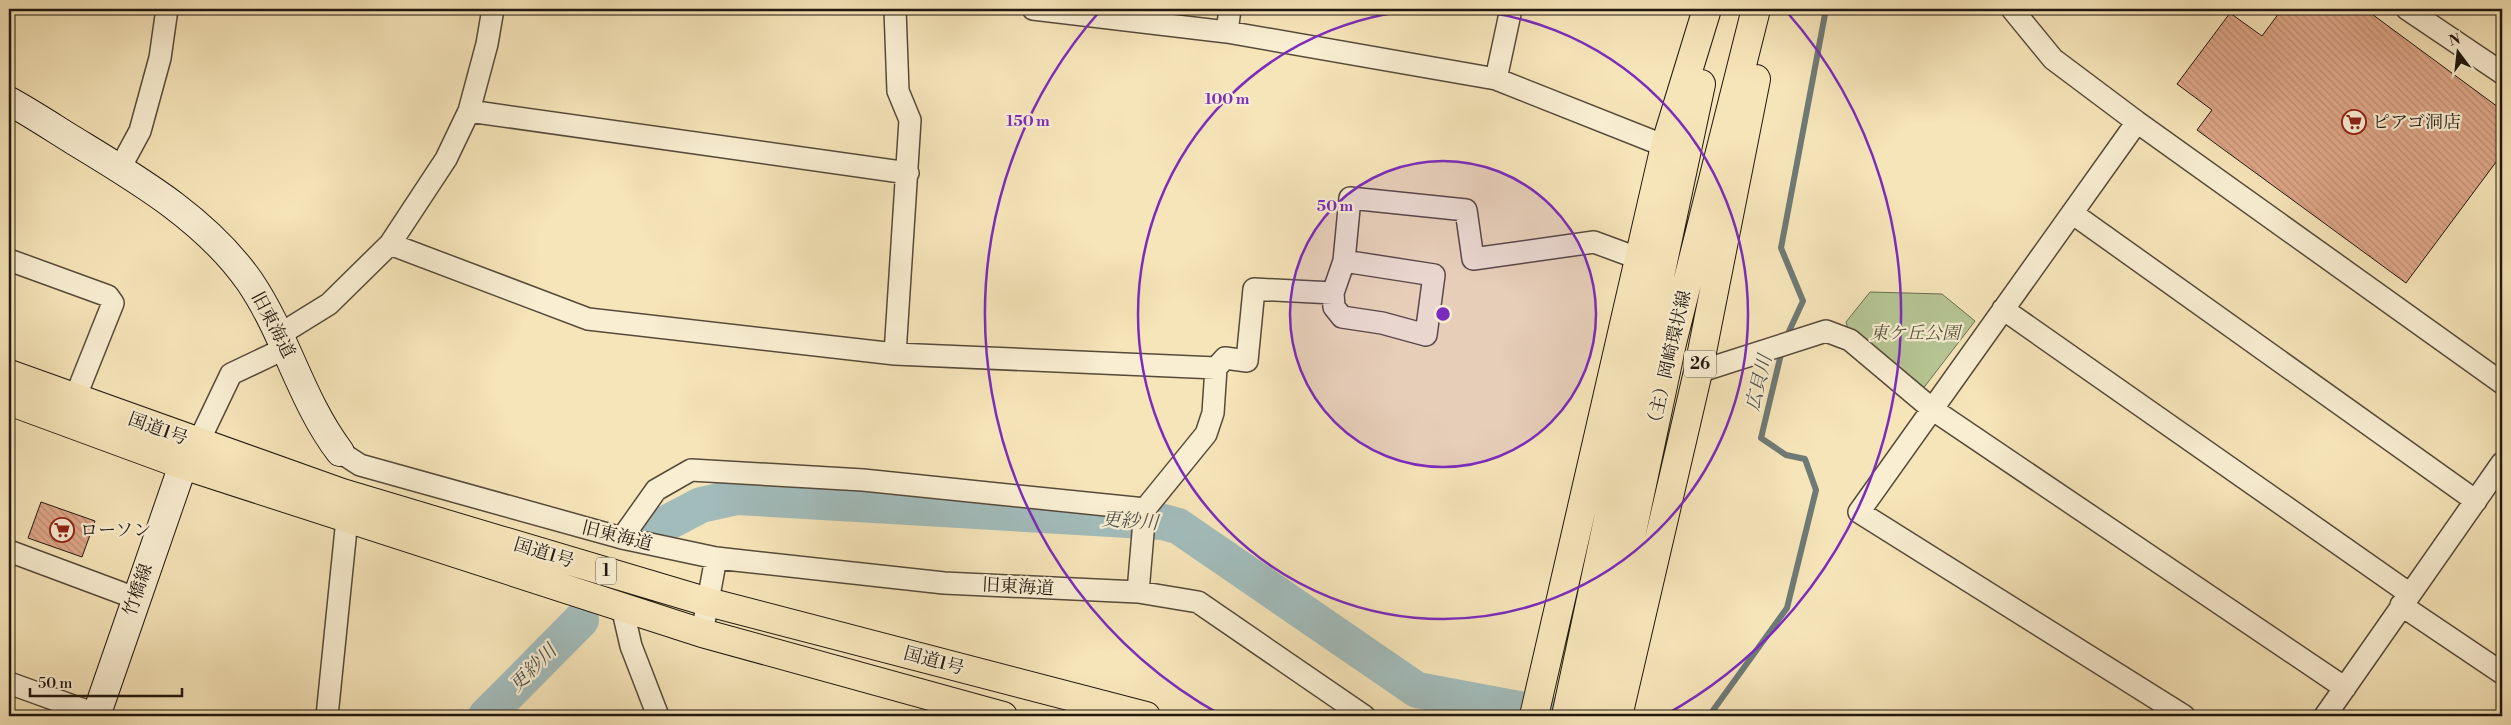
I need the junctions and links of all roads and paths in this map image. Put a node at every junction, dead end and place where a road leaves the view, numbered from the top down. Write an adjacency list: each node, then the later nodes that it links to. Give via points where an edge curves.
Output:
1 (167, 9): 20 (street, via 160,58 140,130)
2 (493, 9): 17 (street)
3 (895, 9): 21 (street, via 898,91 910,120)
4 (1033, 9): 13 (street)
5 (1230, 9): 13 (street)
6 (1511, 9): 15 (street)
7 (1708, 9): 19 (main road)
8 (1717, 9): 29 (main road, （主）岡崎環状線 / 26)
9 (1756, 9): 29 (main road, （主）岡崎環状線 / 26)
10 (1770, 9): 33 (main road, 26)
11 (2012, 9): 18 (street, via 2054,59)
12 (2407, 9): 14 (street)
13 (1227, 32): 15 (street)
14 (2502, 73)
15 (1496, 80): 19 (street)
16 (9, 101): 20 (street, 旧東海道)
17 (469, 111): 21 (street); 23 (street, via 446,159)
18 (2137, 122): 22 (street); 35 (street)
19 (1665, 146): 24 (main road)
20 (120, 168): 30 (street, 旧東海道, via 173,205 224,250 250,283)
21 (908, 173): 31 (street)
22 (2072, 213): 28 (street); 42 (street)
23 (390, 244): 30 (street, via 329,304); 31 (street, via 588,318)
24 (1640, 259): 26 (street, via 1594,242 1474,259 1466,210 1350,198); 57 (main road)
25 (9, 260): 36 (street, via 108,296 112,303)
26 (1344, 261): 27 (street); 27 (street, via 1434,275 1426,335 1382,323 1342,317 1334,307)
27 (1333, 293): 32 (street, via 1254,289 1247,361 1226,358)
28 (2003, 309): 38 (street); 50 (street)
29 (1659, 341): 64 (main road, （主）岡崎環状線 / 26); 65 (main road, （主）岡崎環状線 / 26)
30 (283, 342): 39 (street, 旧東海道, via 326,434); 40 (street, via 231,374)
31 (895, 354): 32 (street)
32 (1216, 368): 43 (street, via 1213,413 1206,434)
33 (1698, 372): 38 (street, via 1826,332 1850,340); 66 (main road, 26)
34 (9, 374): 36 (main road, 国道1号 / 1)
35 (2502, 383)
36 (75, 398): 40 (main road, 国道1号 / 1)
37 (9, 401): 40 (main road, 国道1号 / 1)
38 (1932, 409): 56 (street); 67 (street, via 1859,512)
39 (340, 452): 45 (street, 旧東海道, via 360,465)
40 (190, 454): 44 (main road, 国道1号 / 1); 49 (street, 竹橋線); 51 (main road, 国道1号 / 1, via 342,493)
41 (2502, 463): 42 (street)
42 (2476, 501): 50 (street)
43 (1145, 509): 45 (street, via 863,480 691,470 656,490); 48 (street)
44 (347, 518): 52 (main road, 国道1号 / 1); 59 (street)
45 (622, 538): 47 (street, 旧東海道)
46 (9, 551): 49 (street)
47 (716, 558): 48 (street, 旧東海道, via 944,583); 51 (street)
48 (1138, 592): 63 (street, 旧東海道, via 1198,602)
49 (135, 598): 58 (street, 竹橋線)
50 (2405, 600): 54 (street); 56 (street)
51 (708, 602): 53 (street); 62 (main road, 国道1号 / 1)
52 (622, 607): 53 (main road, 国道1号 / 1); 60 (street, via 631,646)
53 (702, 632): 61 (main road, 国道1号 / 1)
54 (2502, 673)
55 (9, 683): 58 (street)
56 (2345, 688): 68 (street)
57 (1536, 705)
58 (95, 715)
59 (327, 716)
60 (658, 716)
61 (1003, 716)
62 (1146, 716)
63 (1364, 716)
64 (1566, 716)
65 (1593, 716)
66 (1618, 716)
67 (2184, 716)
68 (2325, 716)

